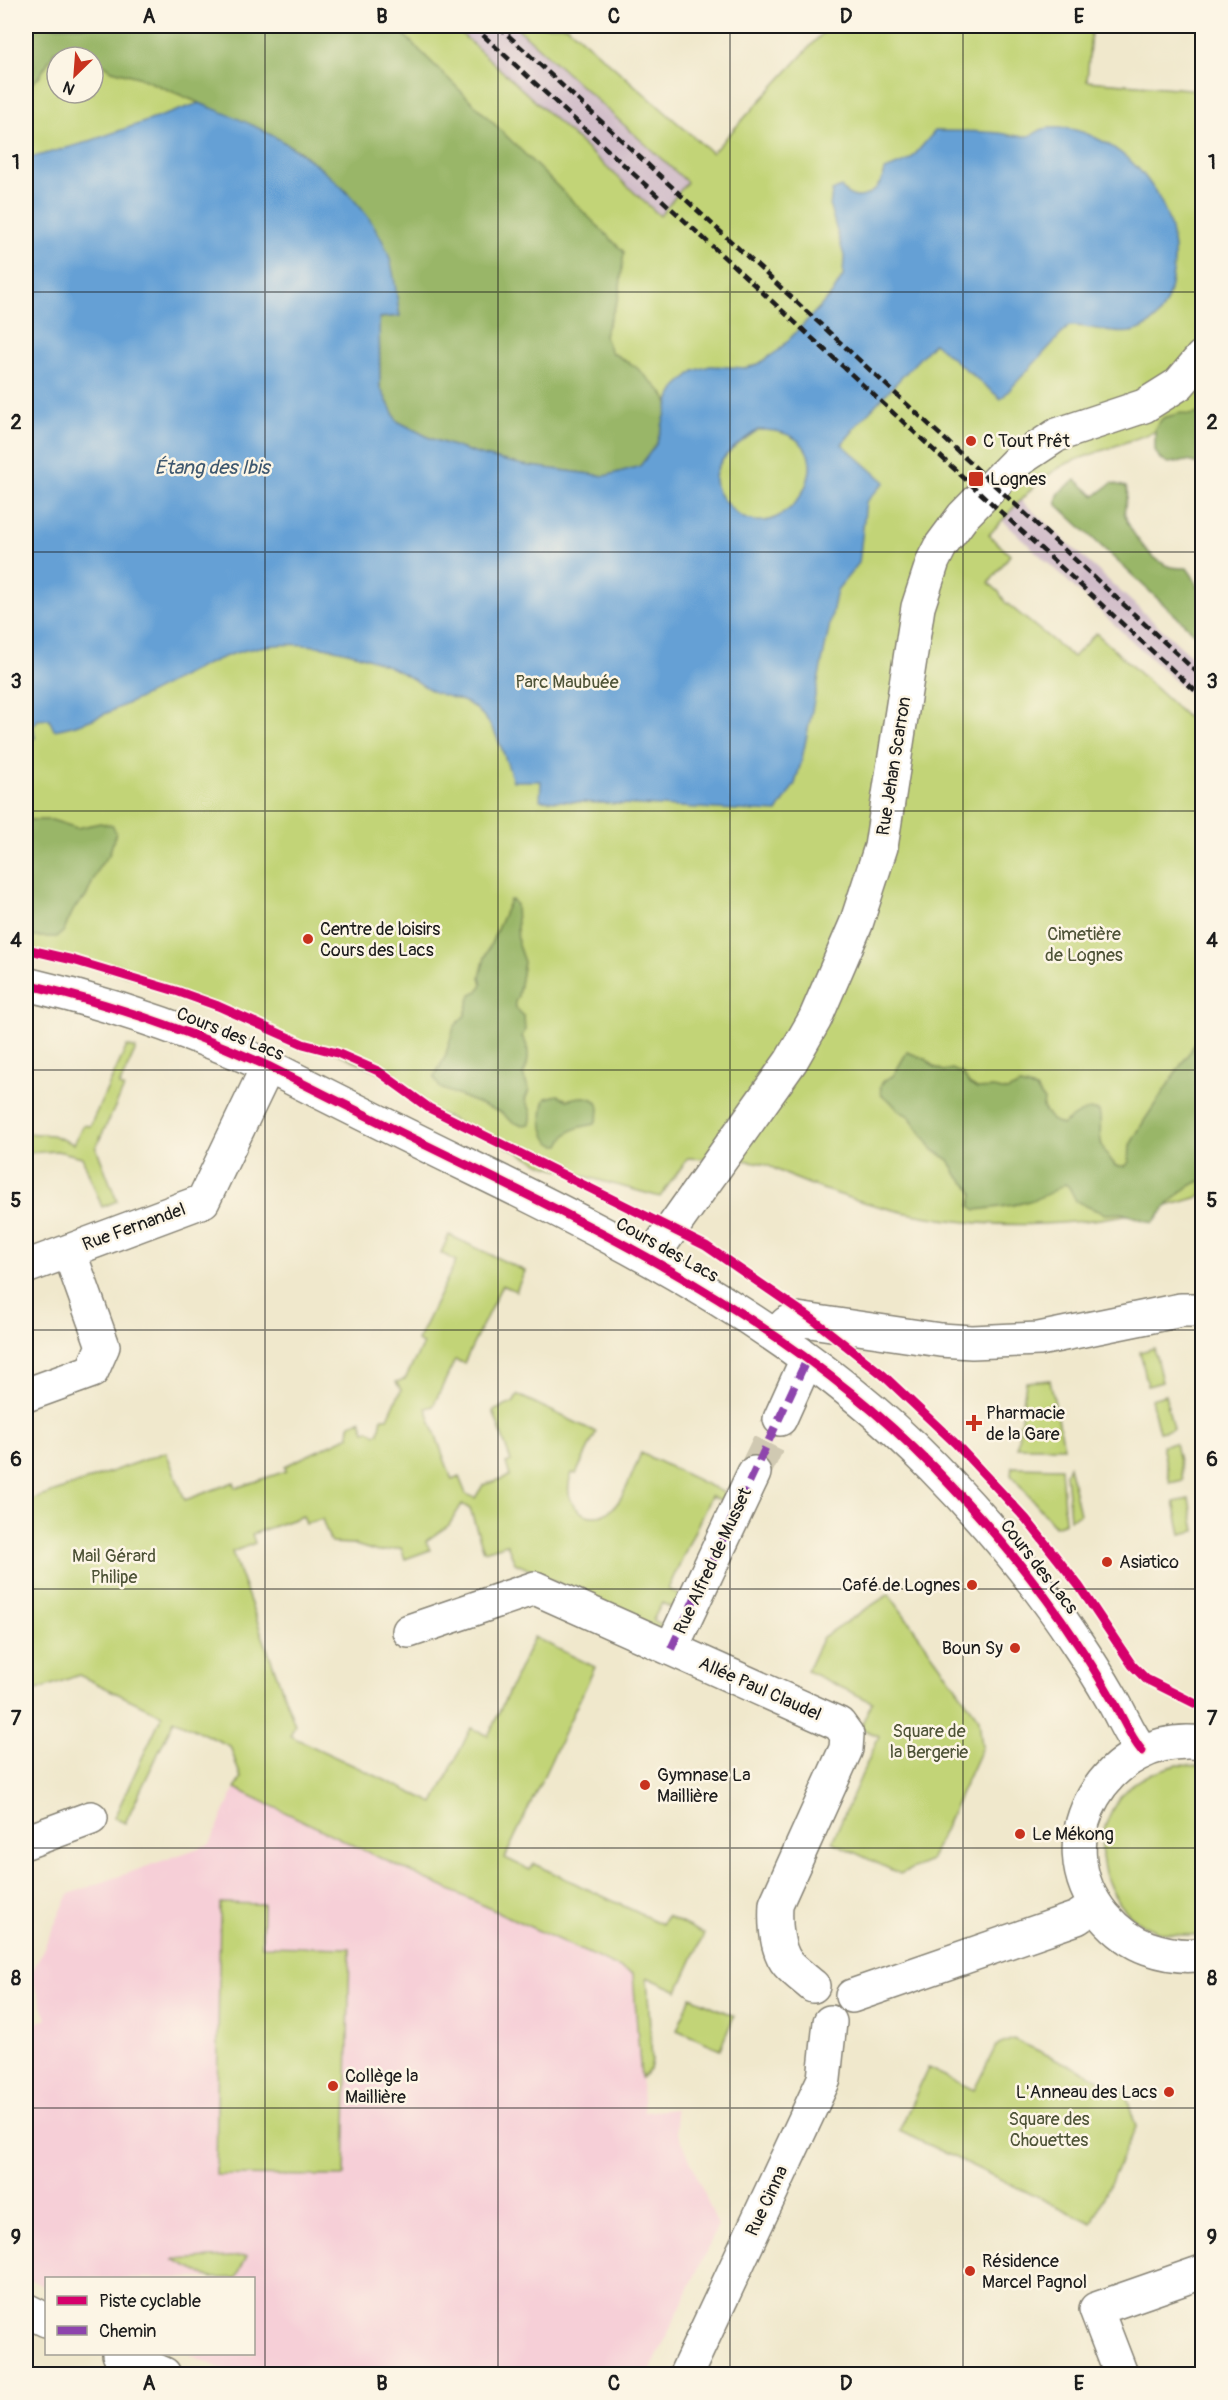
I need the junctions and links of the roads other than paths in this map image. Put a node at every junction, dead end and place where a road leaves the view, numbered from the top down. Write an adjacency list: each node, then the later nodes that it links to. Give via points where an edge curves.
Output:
1 (1203, 357): 5 (street, Rue Jehan Scarron, via 1179,384 1144,406 1057,435 1016,462 963,516 940,547 918,607 881,847 856,924 799,1047)
2 (26, 984): 3 (street, Cours des Lacs, via 144,1017)
3 (268, 1066): 4 (street, Rue Fernandel, via 203,1202); 5 (street, Cours des Lacs)
4 (69, 1251): 6 (street, Rue Fernandel); 10 (street, via 103,1346 92,1371)
5 (651, 1258): 8 (street, Cours des Lacs)
6 (26, 1267)
7 (1203, 1310): 8 (street, via 1181,1310 1029,1340 940,1340 797,1319)
8 (775, 1335): 9 (street, Cours des Lacs)
9 (807, 1359): 11 (street); 16 (street, Cours des Lacs, via 886,1422 987,1527 1028,1575 1076,1642)
10 (26, 1395)
11 (780, 1419)
12 (754, 1473): 14 (street, Rue Alfred de Musset)
13 (409, 1631): 14 (street, Allée Paul Claudel, via 535,1588)
14 (671, 1648): 21 (street, Allée Paul Claudel, via 839,1724 847,1735 846,1749 776,1904 782,1953 788,1964)
15 (1203, 1743): 16 (street, via 1164,1743)
16 (1142, 1751): 19 (street, via 1116,1767 1096,1790 1084,1818 1079,1848 1083,1878)
17 (91, 1818): 18 (street)
18 (26, 1842)
19 (1096, 1905): 20 (street, via 1114,1928 1138,1944 1166,1954); 22 (street, via 1077,1918)
20 (1203, 1954)
21 (813, 1986): 22 (street, via 825,1979 839,1980); 23 (street, via 808,1999 812,2012 816,2018)
22 (852, 1996): 23 (street, via 847,2014)
23 (830, 2022): 29 (street, Rue Cinna, via 824,2079)
24 (1203, 2272): 30 (street, via 1096,2308)
25 (26, 2310): 26 (street)
26 (45, 2319)
27 (121, 2355): 28 (street)
28 (164, 2374)
29 (686, 2374)
30 (1121, 2374)

